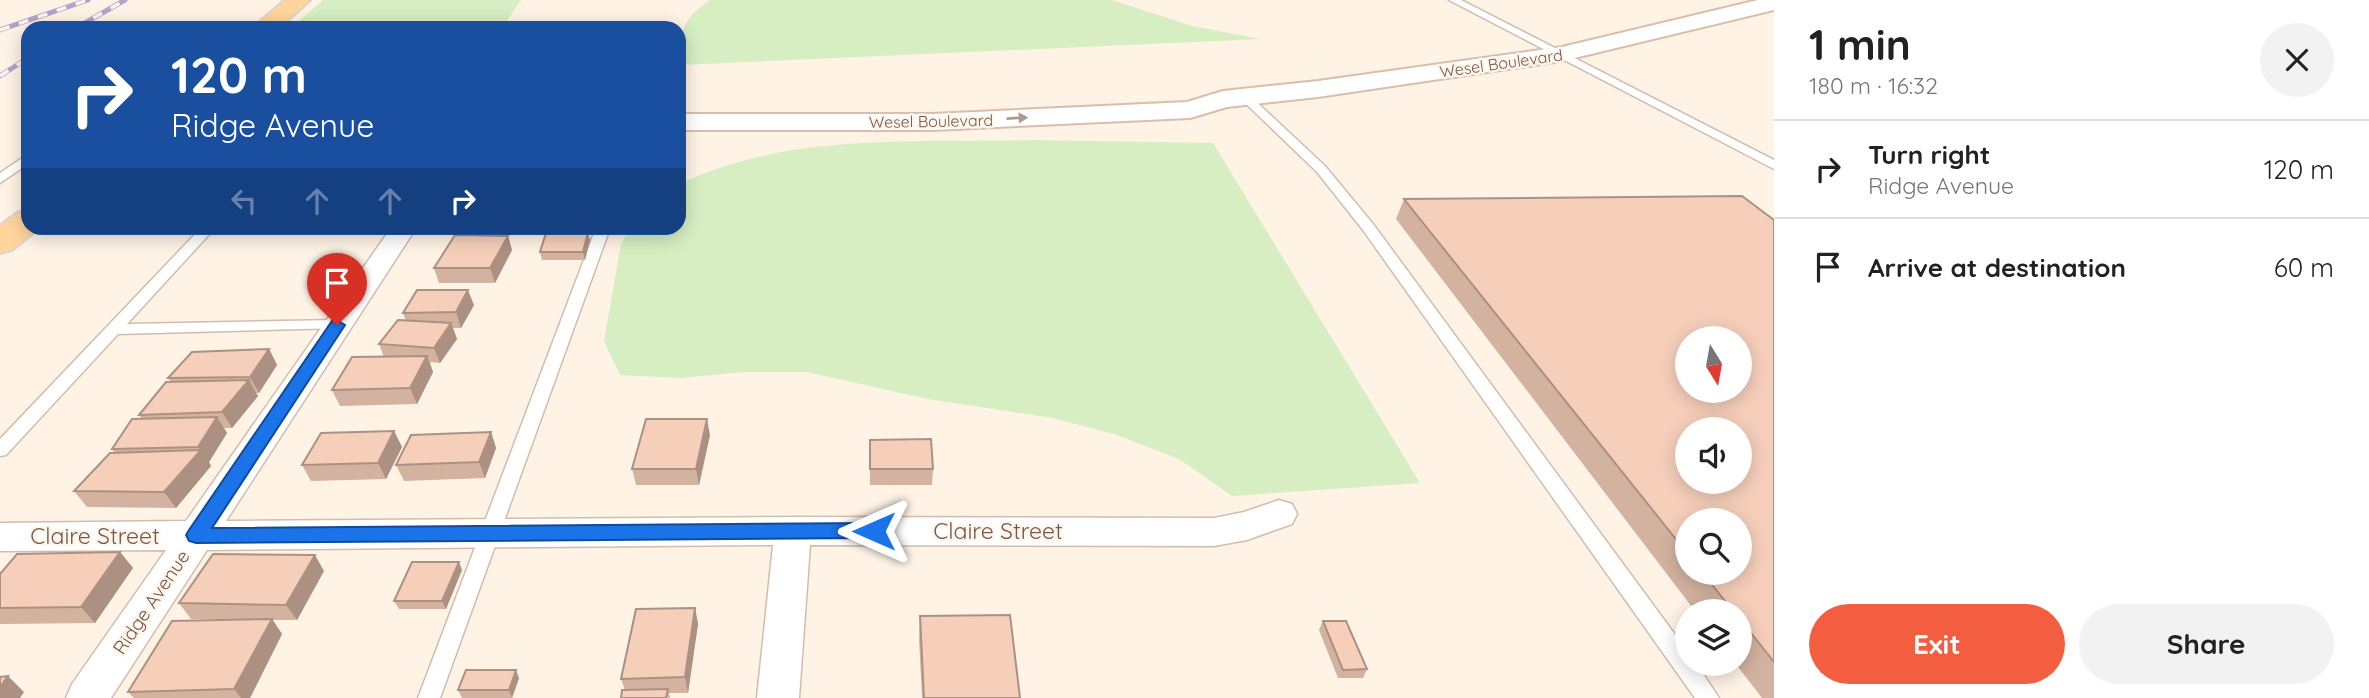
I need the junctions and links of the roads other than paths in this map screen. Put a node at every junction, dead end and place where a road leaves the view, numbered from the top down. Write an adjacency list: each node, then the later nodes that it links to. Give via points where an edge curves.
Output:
1 (299, 0): 4 (main road)
2 (1454, 0): 5 (lane)
3 (1774, 3): 5 (main road, Wesel Boulevard)
4 (274, 21)
5 (1562, 54): 6 (main road, Wesel Boulevard); 10 (lane)
6 (1234, 98): 7 (main road, Wesel Boulevard, via 1184,90); 8 (main road, Wesel Boulevard, one-way to 6, via 946,122 1190,110); 26 (lane, via 1321,169 1368,227)
7 (686, 106)
8 (686, 122)
9 (21, 163): 11 (lane)
10 (1774, 165)
11 (0, 179)
12 (201, 235): 16 (lane)
13 (398, 235): 15 (street, Ridge Avenue)
14 (600, 235): 20 (lane)
15 (337, 325): 16 (lane); 21 (street, Ridge Avenue)
16 (113, 329): 17 (lane)
17 (0, 450)
18 (1279, 514): 19 (street, Claire Street, via 1214,532)
19 (793, 531): 20 (street, Claire Street); 25 (street)
20 (491, 534): 21 (street, Claire Street); 24 (lane)
21 (196, 535): 22 (street, Claire Street); 23 (street, Ridge Avenue)
22 (0, 537)
23 (87, 698)
24 (429, 698)
25 (778, 698)
26 (1708, 698)

